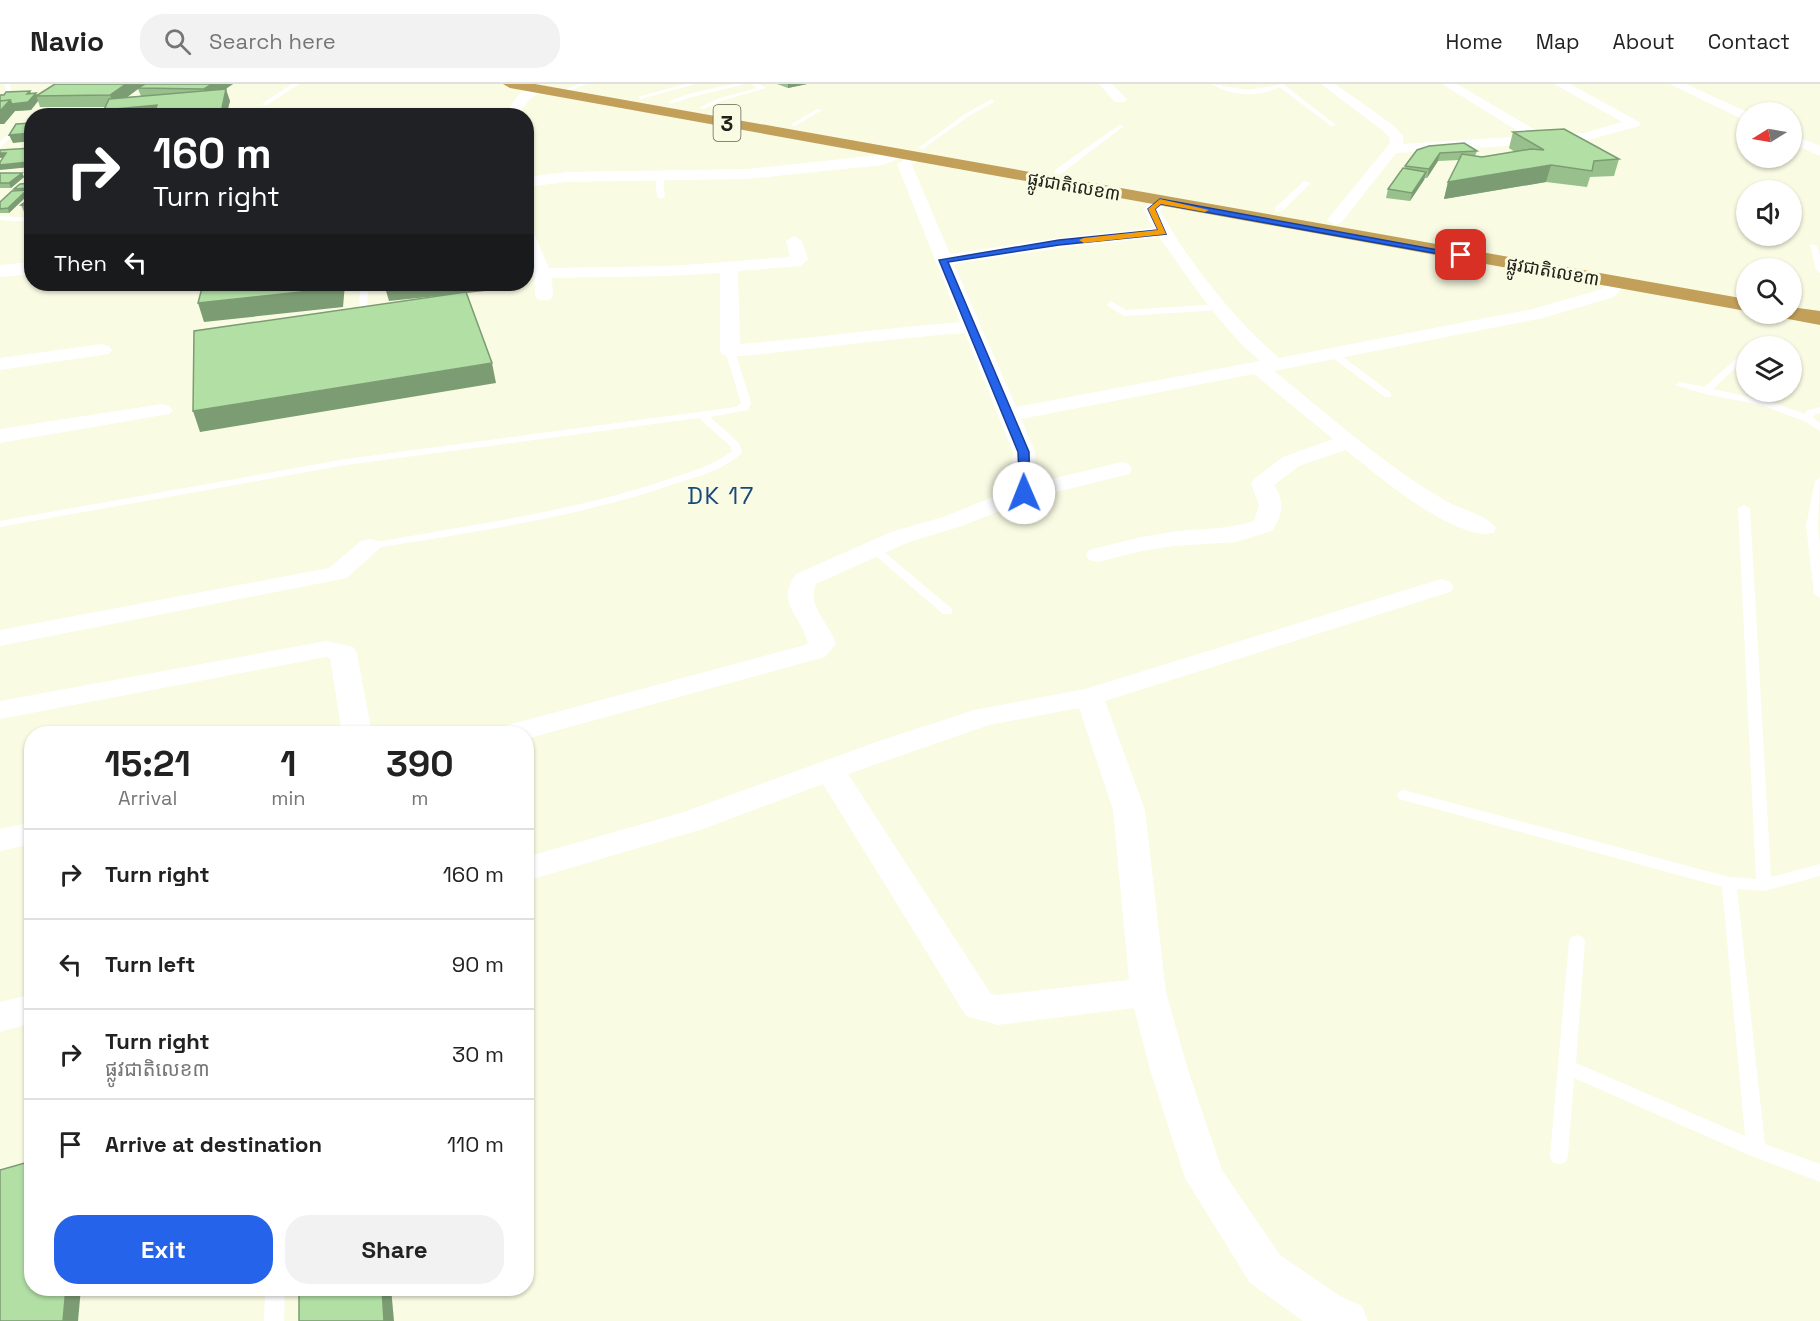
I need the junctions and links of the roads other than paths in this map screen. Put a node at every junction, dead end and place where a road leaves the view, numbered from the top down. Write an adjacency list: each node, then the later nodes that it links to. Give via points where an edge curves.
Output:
1 (7, 84): 16 (lane)
2 (296, 84): 21 (lane)
3 (510, 84): 15 (highway, ផ្លូវជាតិលេខ៣ / 3)
4 (692, 84): 17 (lane)
5 (742, 84): 20 (lane)
6 (755, 84): 23 (lane, via 763,88)
7 (1105, 84): 18 (street)
8 (1215, 84): 9 (lane, via 1247,91 1262,91)
9 (1279, 84): 27 (lane)
10 (1327, 84): 33 (street, via 1388,128 1396,136)
11 (1448, 84): 30 (street)
12 (1560, 84): 30 (street, via 1634,123 1585,137)
13 (1676, 84): 25 (street)
14 (572, 87): 15 (highway, ផ្លូវជាតិលេខ៣ / 3); 17 (highway, ផ្លូវជាតិលេខ៣ / 3); 35 (highway, ផ្លូវជាតិលេខ៣ / 3)
15 (537, 89): 22 (street)
16 (9, 92)
17 (641, 97): 20 (highway, ផ្លូវជាតិលេខ៣ / 3)
18 (1120, 99)
19 (992, 101): 35 (lane)
20 (671, 102): 23 (highway, ផ្លូវជាតិលេខ៣ / 3)
21 (265, 104)
22 (516, 108)
23 (702, 108): 26 (highway, ផ្លូវជាតិលេខ៣ / 3)
24 (819, 110): 26 (lane)
25 (1736, 112)
26 (793, 124): 35 (highway, ផ្លូវជាតិលេខ៣ / 3)
27 (1333, 125)
28 (1121, 126): 36 (lane)
29 (9, 136): 32 (lane)
30 (1542, 140): 33 (street)
31 (1802, 143): 34 (street)
32 (0, 146)
33 (1394, 149): 45 (street)
34 (1820, 152)
35 (903, 157): 36 (highway, ផ្លូវជាតិលេខ៣ / 3); 37 (street, via 747,174); 41 (highway, ផ្លូវជាតិលេខ៣ / 3); 50 (street)
36 (1058, 172): 42 (highway, ផ្លូវជាតិលេខ៣ / 3)
37 (659, 177): 38 (street); 40 (lane)
38 (534, 181)
39 (1307, 183): 42 (lane)
40 (661, 197)
41 (1160, 202): 46 (street, via 1151,209); 56 (highway, ផ្លូវជាតិលេខ៣ / 3)
42 (1278, 210): 45 (highway, ផ្លូវជាតិលេខ៣ / 3)
43 (0, 218): 44 (lane)
44 (24, 220)
45 (1335, 220): 57 (highway, ផ្លូវជាតិលេខ៣ / 3)
46 (1163, 232): 50 (street); 64 (street)
47 (794, 242): 51 (street, via 799,259 795,262)
48 (1813, 246): 53 (lane)
49 (534, 252): 55 (street)
50 (943, 260): 68 (street)
51 (729, 267): 55 (street); 70 (street)
52 (24, 269): 54 (street)
53 (1820, 270)
54 (0, 271)
55 (543, 273): 59 (street)
56 (1617, 283): 63 (highway, ផ្លូវជាតិលេខ៣ / 3); 71 (street, via 1608,293 1536,314)
57 (1736, 288)
58 (364, 291): 65 (lane)
59 (544, 296)
60 (1802, 299): 61 (highway)
61 (1820, 302)
62 (1111, 303): 64 (lane, via 1124,314)
63 (1736, 303)
64 (1219, 307): 74 (street)
65 (363, 312)
66 (1802, 315): 67 (highway)
67 (1820, 318)
68 (971, 327): 70 (street); 80 (street)
69 (102, 350): 73 (street)
70 (730, 351): 81 (lane, via 746,403 744,408)
71 (1332, 353): 74 (street); 77 (lane)
72 (1736, 362): 76 (lane)
73 (0, 364)
74 (1266, 365): 80 (street); 85 (street)
75 (1680, 385): 76 (lane)
76 (1705, 391): 82 (lane, via 1764,403)
77 (1388, 395)
78 (162, 410): 84 (street)
79 (1820, 410): 82 (lane, via 1810,413)
80 (1009, 414): 88 (street, via 1024,452)
81 (703, 416): 90 (lane, via 346,462); 93 (lane, via 737,452 708,468 659,487 590,505)
82 (1808, 419): 83 (lane)
83 (1820, 428)
84 (0, 436)
85 (1349, 442): 92 (street, via 1408,489); 95 (street, via 1309,452 1273,471 1262,484 1269,495 1271,512 1263,526 1236,535 1174,539)
86 (1121, 469): 88 (street)
87 (1820, 481): 91 (lane)
88 (1024, 493): 94 (street)
89 (1744, 508): 111 (lane)
90 (0, 524)
91 (1816, 527): 97 (lane)
92 (1484, 528)
93 (370, 546): 99 (street, via 338,573 319,578)
94 (874, 549): 98 (lane); 103 (street, via 805,579 799,588 799,600 821,636 822,644 815,651)
95 (1098, 555)
96 (1441, 587): 100 (street)
97 (1820, 594)
98 (947, 610)
99 (0, 638)
100 (1089, 697): 104 (street, via 984,717); 113 (street, via 1129,810)
101 (0, 710): 102 (street, via 326,649 343,653)
102 (356, 726)
103 (534, 728)
104 (830, 771): 108 (street, via 692,821); 113 (street, via 979,1006 998,1010)
105 (1404, 795): 110 (lane)
106 (24, 835): 107 (street)
107 (0, 840)
108 (534, 867)
109 (1820, 870): 111 (lane)
110 (1729, 883): 111 (lane); 117 (lane)
111 (1764, 885)
112 (1577, 940): 116 (lane)
113 (1148, 992): 122 (street, via 1205,1178 1265,1269)
114 (24, 1010): 115 (street)
115 (0, 1017)
116 (1567, 1067): 117 (lane); 118 (lane)
117 (1756, 1149): 119 (lane)
118 (1559, 1156)
119 (1820, 1173)
120 (275, 1296): 121 (lane)
121 (274, 1321)
122 (1346, 1321)

